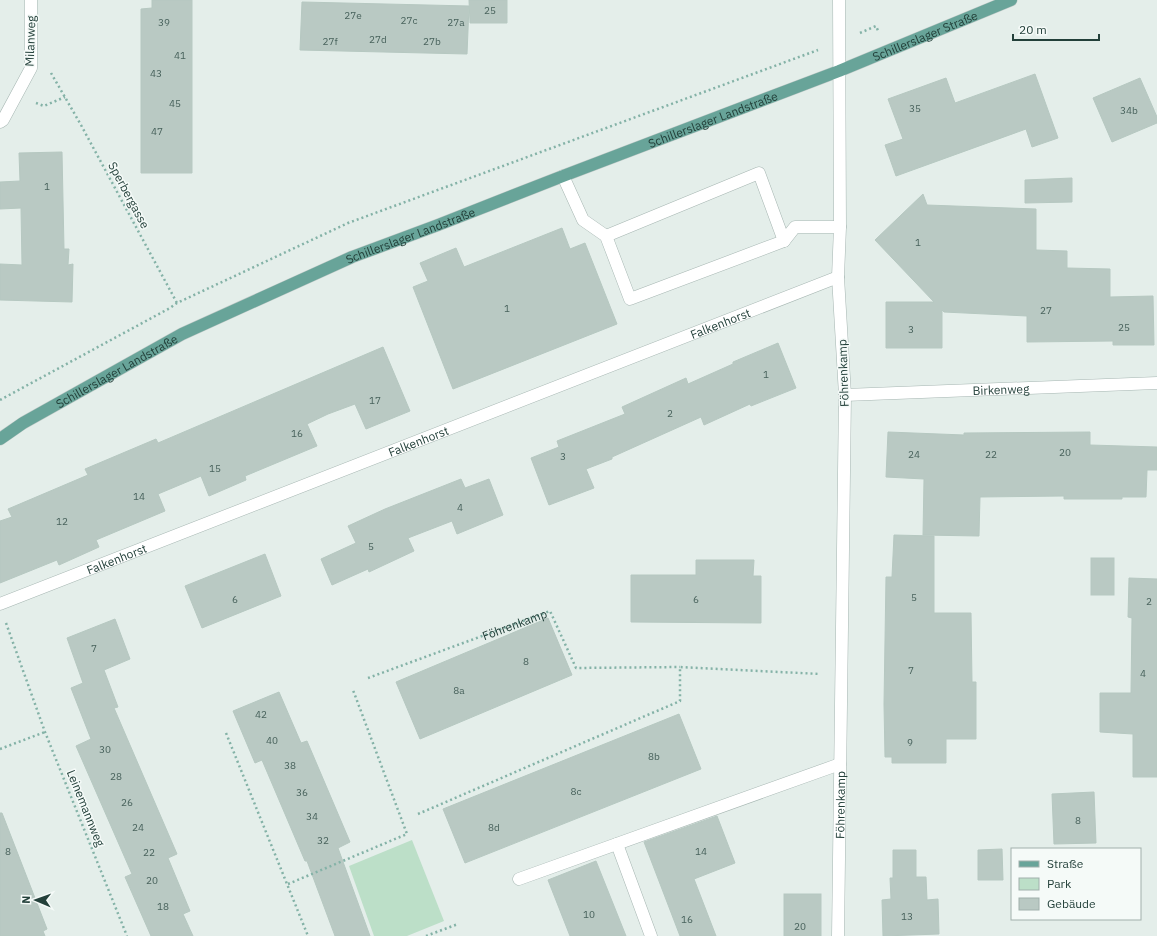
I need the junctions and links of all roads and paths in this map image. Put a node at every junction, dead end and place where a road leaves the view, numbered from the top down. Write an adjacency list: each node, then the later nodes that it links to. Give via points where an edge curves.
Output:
1 (31, 0): 6 (street, Milanweg, via 31,68)
2 (839, 0): 4 (street, Föhrenkamp)
3 (1011, 0): 5 (main road, Schillerslager Straße)
4 (839, 42): 5 (street, Föhrenkamp); 13 (path, via 348,223)
5 (839, 71): 8 (main road, Schillerslager Landstraße); 9 (street, Föhrenkamp)
6 (16, 96): 7 (street, Milanweg); 13 (path, Sperbergasse, via 44,106 65,97)
7 (0, 122)
8 (563, 176): 10 (street, via 583,220); 17 (main road, Schillerslager Landstraße, via 352,257 182,334)
9 (840, 227): 11 (street, via 795,227); 12 (street, Föhrenkamp)
10 (606, 236): 11 (street, via 630,299); 11 (street, via 759,173)
11 (784, 241)
12 (838, 277): 15 (street, Föhrenkamp); 18 (street, Falkenhorst)
13 (177, 303): 16 (path)
14 (1157, 383): 15 (street, Birkenweg)
15 (845, 395): 21 (street, Föhrenkamp)
16 (0, 400)
17 (0, 438)
18 (0, 604)
19 (5, 622): 24 (path)
20 (680, 667): 21 (path, Föhrenkamp); 22 (path, Föhrenkamp, via 576,668 550,611); 28 (path, via 680,701)
21 (841, 675): 27 (street, Föhrenkamp)
22 (368, 678)
23 (353, 690): 31 (path, via 407,834)
24 (44, 732): 26 (path); 33 (path, Leinemannweg)
25 (226, 733): 31 (path)
26 (0, 749)
27 (840, 764): 29 (street); 37 (street, Föhrenkamp)
28 (418, 814)
29 (617, 844): 30 (street); 36 (street)
30 (520, 879)
31 (288, 884): 34 (path)
32 (458, 924): 35 (path)
33 (127, 936)
34 (308, 936)
35 (426, 936)
36 (652, 936)
37 (838, 936)

